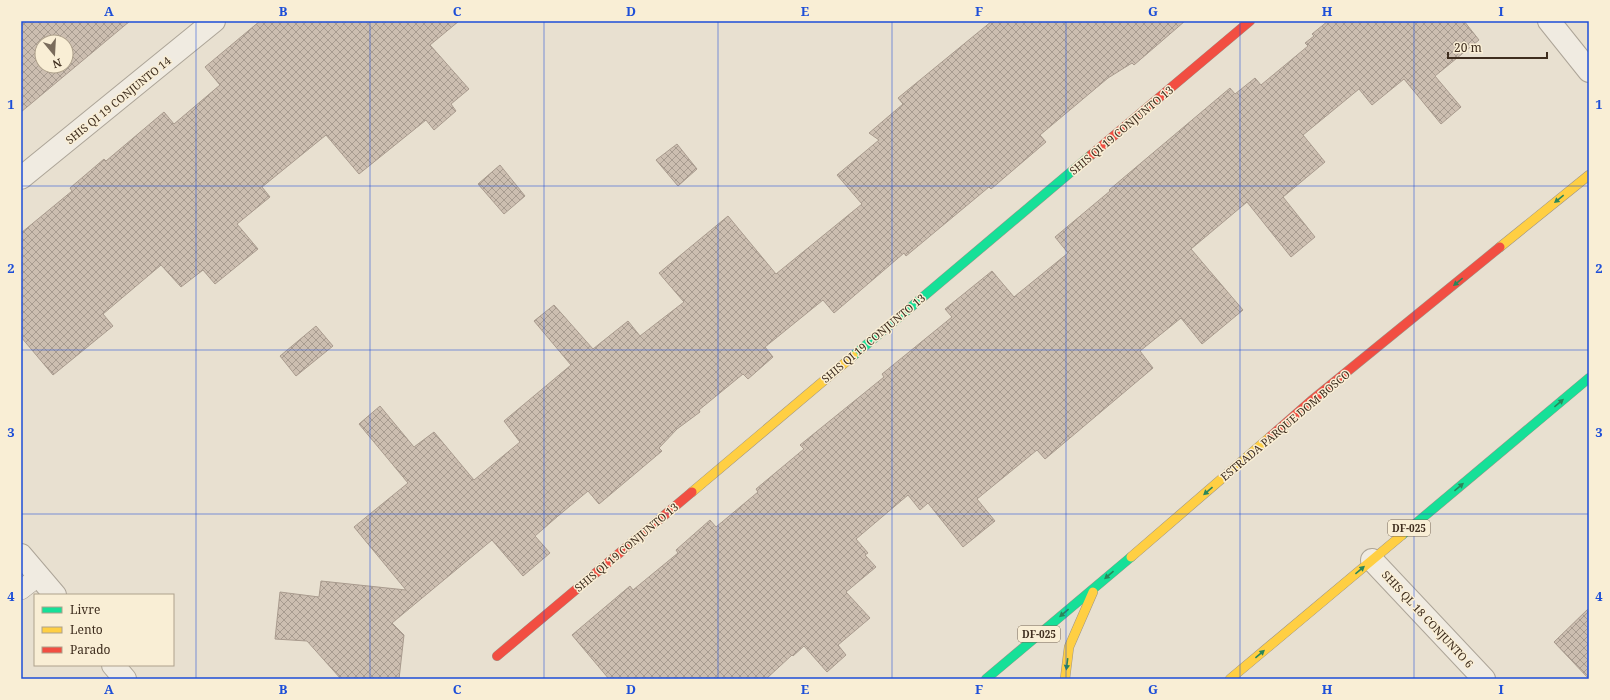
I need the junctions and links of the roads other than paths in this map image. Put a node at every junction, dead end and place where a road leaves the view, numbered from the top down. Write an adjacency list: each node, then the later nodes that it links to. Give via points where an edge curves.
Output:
1 (214, 21): 6 (street, SHIS QI 19 CONJUNTO 14)
2 (1250, 21): 14 (main road, SHIS QI 19 CONJUNTO 13)
3 (1549, 21): 4 (street)
4 (1589, 70)
5 (1589, 175): 11 (main road, ESTRADA PARQUE DOM BOSCO / DF-025, one-way to 11, via 1311,401)
6 (21, 178)
7 (1589, 378): 9 (main road, DF-025, one-way to 7)
8 (21, 555): 10 (street)
9 (1372, 560): 19 (main road, DF-025, one-way to 9); 20 (street, SHIS QL 18 CONJUNTO 6)
10 (39, 576): 12 (lane); 13 (street)
11 (1094, 589): 17 (main road, ESTRADA PARQUE DOM BOSCO / DF-025, one-way to 17); 18 (main road, one-way to 18, via 1069,647)
12 (21, 590)
13 (54, 594)
14 (497, 656)
15 (114, 666): 16 (street)
16 (125, 679)
17 (986, 679)
18 (1065, 679)
19 (1230, 679)
20 (1484, 679)

